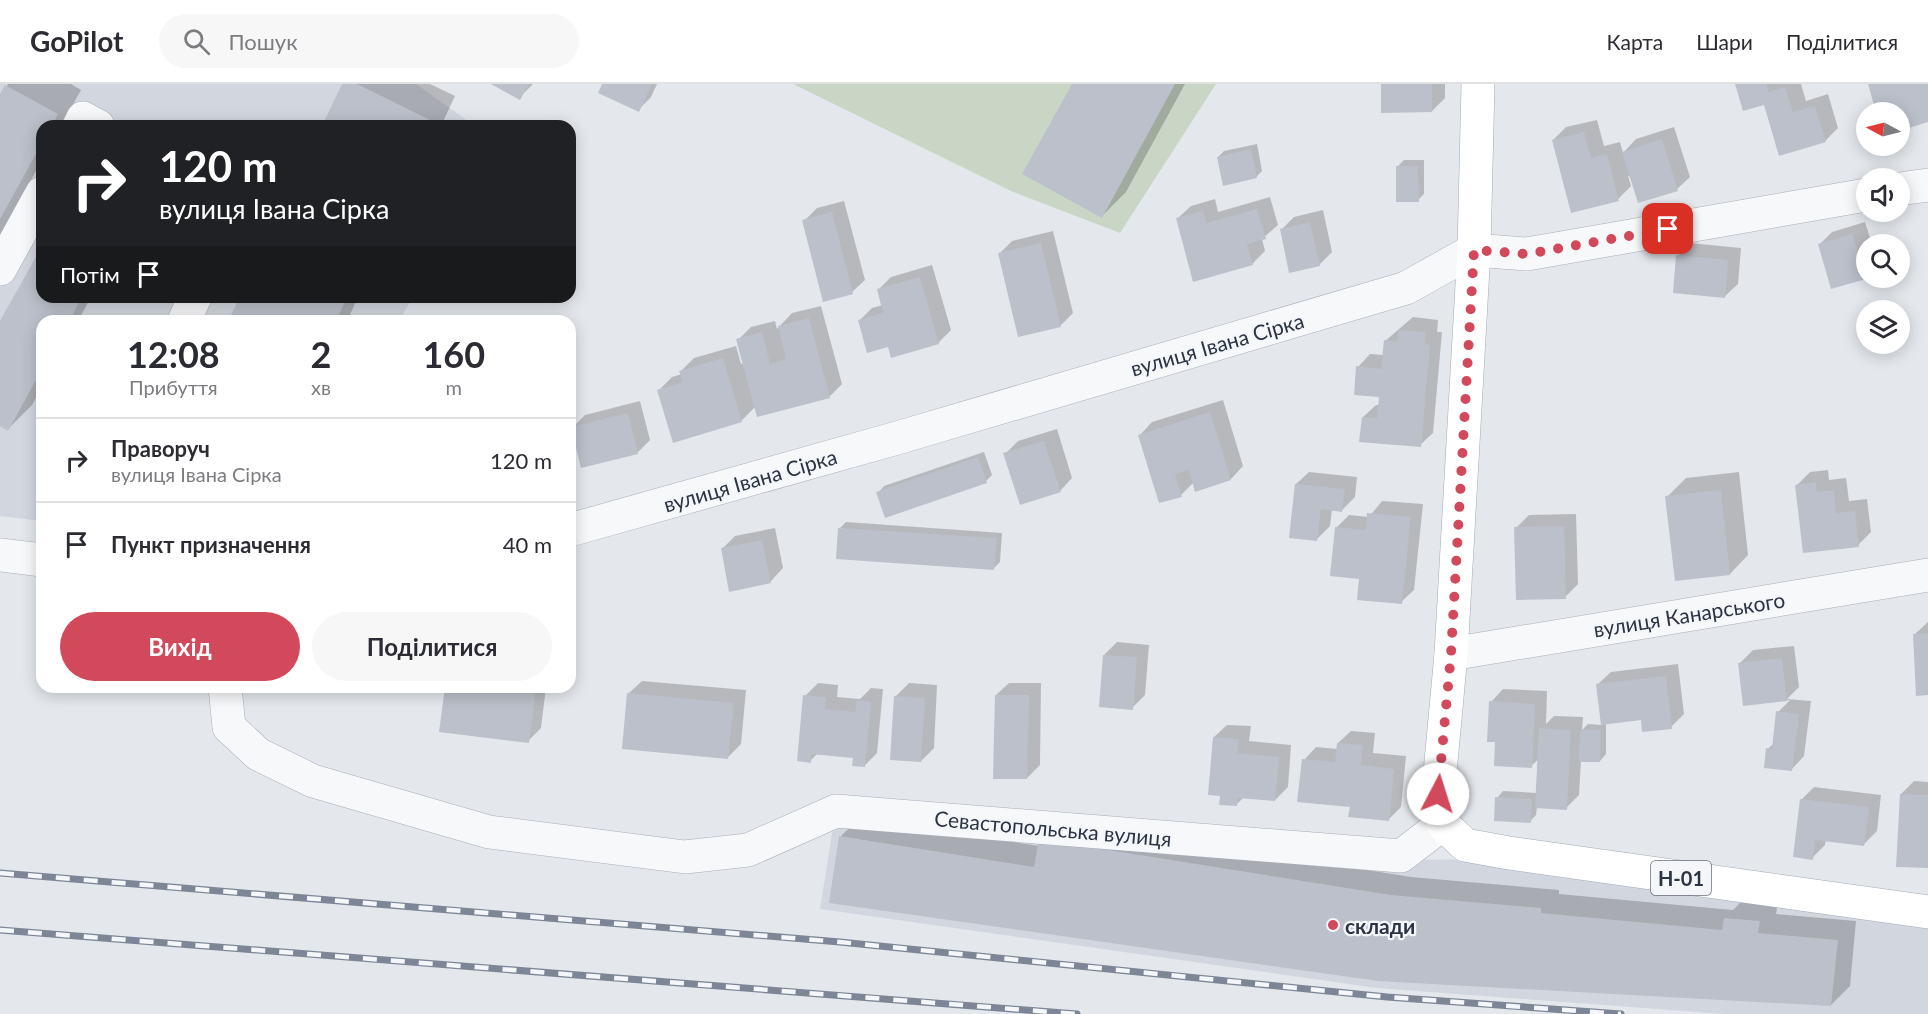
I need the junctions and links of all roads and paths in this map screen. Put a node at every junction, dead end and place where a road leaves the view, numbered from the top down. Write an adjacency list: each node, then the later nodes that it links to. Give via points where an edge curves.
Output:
1 (1478, 84): 6 (main road)
2 (1928, 184): 3 (street)
3 (1910, 187)
4 (1856, 197): 6 (street, via 1527,254)
5 (36, 204): 7 (street)
6 (1474, 250): 8 (street, вулиця Івана Сірка, via 1406,288); 12 (main road)
7 (0, 269)
8 (576, 529)
9 (0, 555): 10 (street)
10 (36, 559)
11 (1928, 575): 12 (street, вулиця Канарського)
12 (1451, 654): 14 (main road, via 1438,794)
13 (226, 693): 14 (street, Севастопольська вулиця, via 229,727 258,754 313,781 489,832 685,857 748,850 836,811 1401,856)
14 (1443, 824): 15 (main road, Н-01, via 1465,845 1509,854)
15 (1928, 912)

